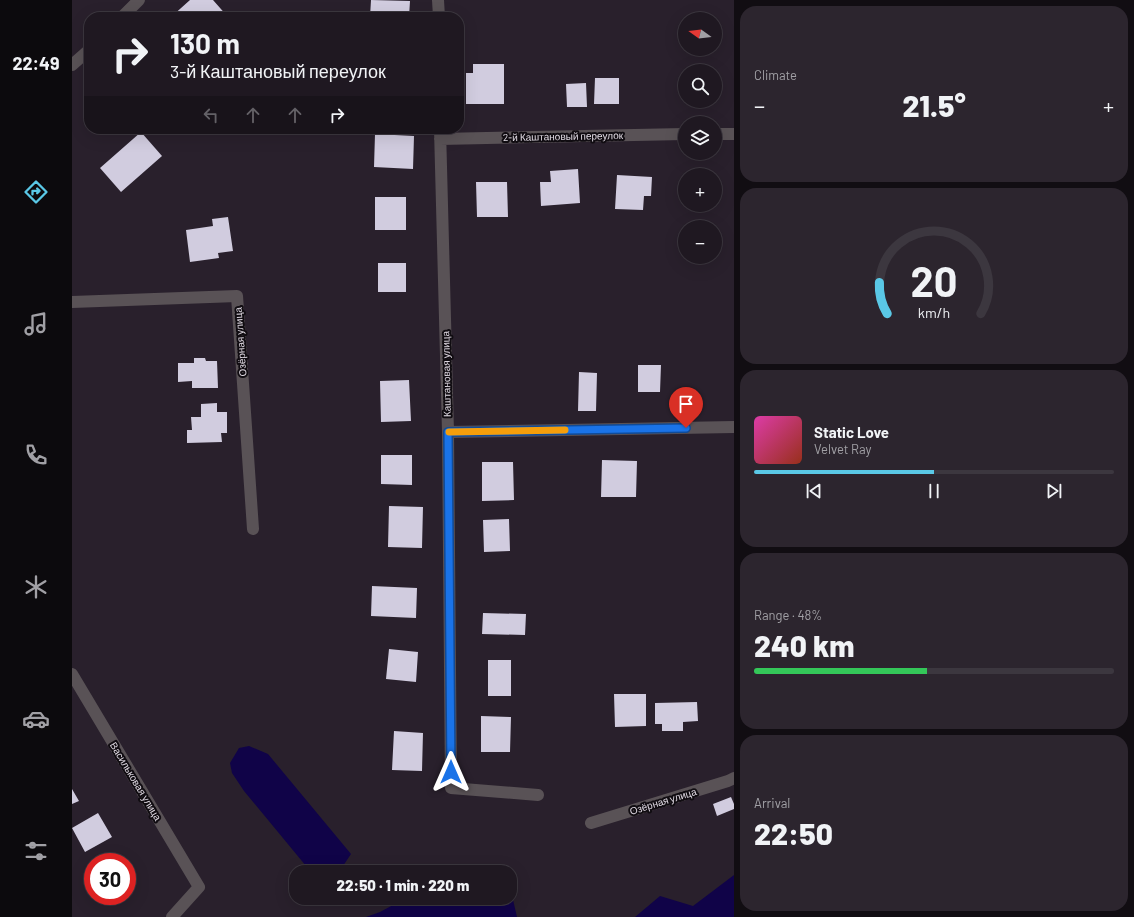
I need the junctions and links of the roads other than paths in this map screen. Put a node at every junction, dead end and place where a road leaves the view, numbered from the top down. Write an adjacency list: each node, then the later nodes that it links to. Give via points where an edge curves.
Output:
1 (139, 0): 3 (street)
2 (438, 0): 4 (street)
3 (127, 12)
4 (439, 12)
5 (84, 54): 6 (street)
6 (72, 65)
7 (440, 134): 8 (street, 2-й Каштановый переулок); 13 (street, Каштановая улица)
8 (678, 134)
9 (722, 134): 10 (street)
10 (734, 134)
11 (72, 302): 14 (street, Озёрная улица, via 237,296)
12 (734, 427): 13 (street)
13 (448, 432): 17 (street, Каштановая улица, via 451,788)
14 (253, 529)
15 (72, 674): 19 (street, Васильковая улица, via 199,887)
16 (734, 778): 18 (street, Озёрная улица)
17 (538, 795)
18 (591, 823)
19 (172, 917)

